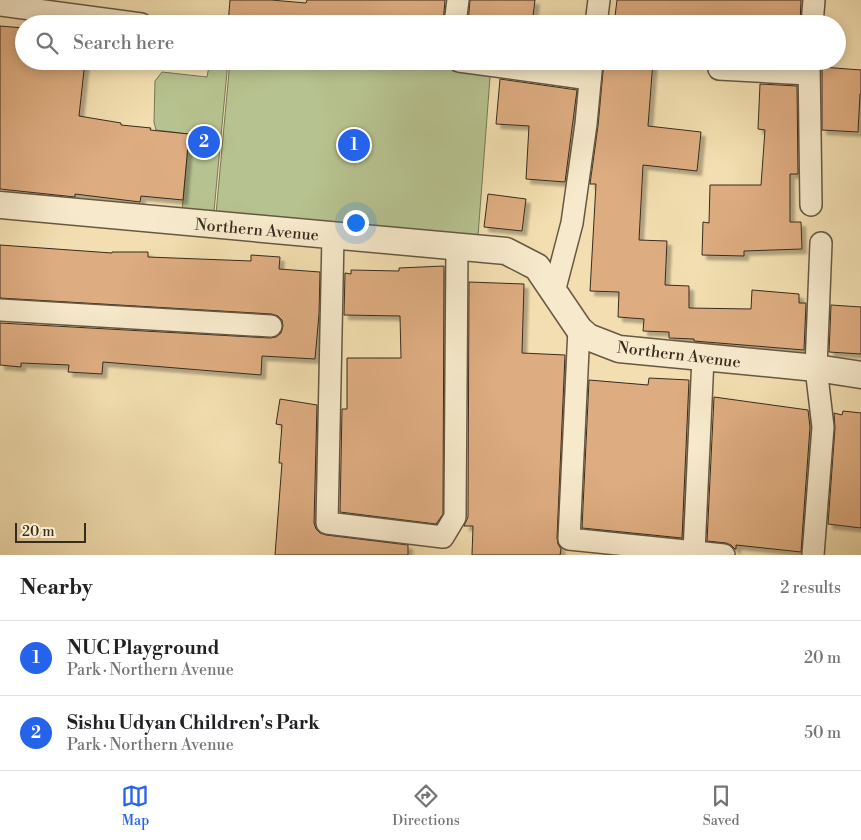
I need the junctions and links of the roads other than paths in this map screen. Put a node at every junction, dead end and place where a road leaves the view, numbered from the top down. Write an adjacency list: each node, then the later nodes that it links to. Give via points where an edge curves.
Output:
1 (458, 0): 6 (street)
2 (599, 0): 7 (street)
3 (814, 0): 8 (street)
4 (0, 5): 5 (street)
5 (74, 15)
6 (456, 15)
7 (597, 15)
8 (813, 15)
9 (591, 70): 16 (street, via 572,223)
10 (808, 70): 12 (street)
11 (0, 205): 13 (street, Northern Avenue)
12 (811, 205)
13 (333, 236): 15 (street, Northern Avenue); 15 (street, via 327,523 443,537 455,517)
14 (821, 243): 21 (street)
15 (457, 247): 16 (street, Northern Avenue, via 506,252 537,267)
16 (554, 292): 19 (street, Northern Avenue)
17 (0, 310): 18 (street)
18 (271, 326)
19 (579, 329): 20 (street, Northern Avenue, via 588,337 619,349); 23 (street)
20 (703, 358): 21 (street, Northern Avenue); 24 (street)
21 (816, 368): 22 (street, Northern Avenue); 26 (street, via 823,427)
22 (861, 375)
23 (568, 547): 24 (street)
24 (694, 552): 25 (street)
25 (724, 555)
26 (814, 555)

